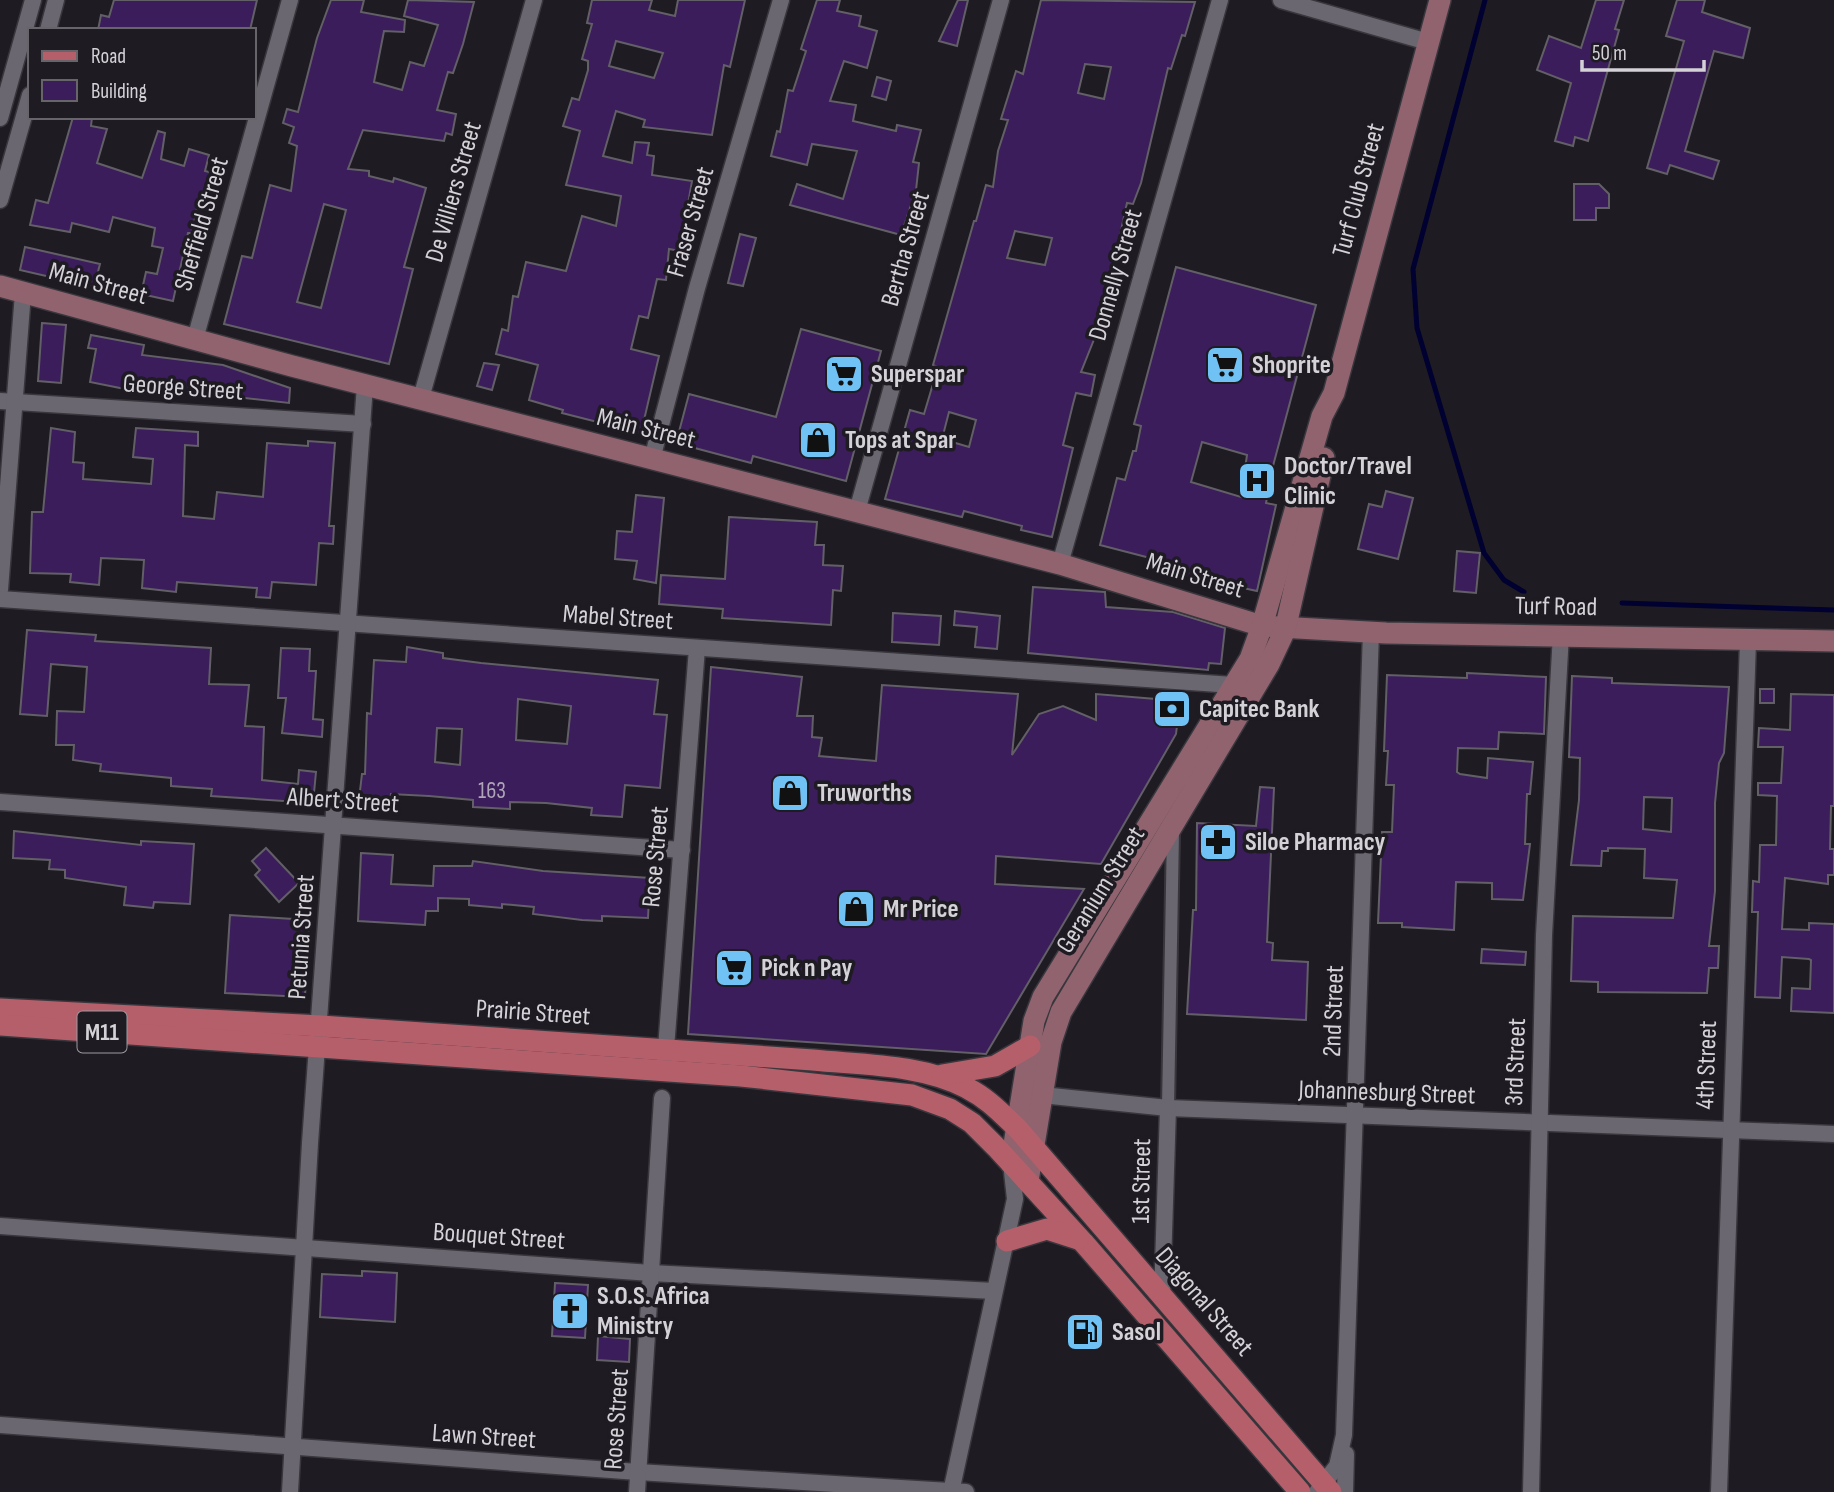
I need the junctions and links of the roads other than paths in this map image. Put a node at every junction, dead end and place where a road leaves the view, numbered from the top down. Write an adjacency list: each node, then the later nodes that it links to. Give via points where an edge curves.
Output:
1 (33, 0): 12 (street)
2 (56, 0): 10 (street)
3 (290, 0): 19 (street, Sheffield Street)
4 (534, 0): 21 (street, De Villiers Street)
5 (781, 0): 24 (street, Fraser Street)
6 (1001, 0): 25 (street, Bertha Street)
7 (1220, 0): 26 (street, Donnelly Street)
8 (1281, 0): 11 (street)
9 (1440, 0): 11 (main road, Turf Club Street)
10 (49, 28)
11 (1428, 42): 30 (main road, Turf Club Street, via 1333,395 1322,416)
12 (10, 82): 13 (street); 15 (street)
13 (28, 89)
14 (28, 102): 16 (street)
15 (0, 118)
16 (0, 200)
17 (0, 286): 18 (main road, Main Street)
18 (23, 293): 19 (main road, Main Street); 22 (street)
19 (195, 339): 20 (main road, Main Street)
20 (365, 385): 21 (main road, Main Street); 23 (street, Petunia Street)
21 (421, 398): 24 (main road, Main Street)
22 (6, 401): 23 (street, George Street); 27 (street)
23 (363, 424): 29 (street, Petunia Street)
24 (652, 459): 25 (main road, Main Street)
25 (857, 511): 26 (main road, Main Street)
26 (1060, 564): 30 (main road, Main Street)
27 (0, 590)
28 (0, 599): 29 (street, Mabel Street)
29 (346, 622): 35 (street, Mabel Street); 38 (street, Petunia Street)
30 (1275, 628): 31 (main road, Turf Road); 36 (main road, Geranium Street); 39 (main road, Geranium Street, via 1269,664)
31 (1371, 632): 32 (main road, Turf Road); 50 (street, 2nd Street)
32 (1561, 634): 33 (main road, Turf Road); 51 (street, 3rd Street)
33 (1748, 641): 34 (main road, Turf Road); 53 (street, 4th Street)
34 (1834, 641)
35 (697, 649): 36 (street, Mabel Street); 40 (street, Rose Street)
36 (1233, 685): 44 (main road, Geranium Street, via 1057,972 1034,1021)
37 (0, 802): 38 (street, Albert Street)
38 (335, 825): 40 (street, Albert Street); 43 (street, Petunia Street)
39 (1173, 827): 47 (main road, Geranium Street, via 1061,1012); 49 (street)
40 (682, 850): 45 (street, Rose Street)
41 (0, 1009): 43 (main road, Prairie Street / M11)
42 (0, 1025): 43 (main road, Prairie Street / M11)
43 (320, 1036): 45 (main road, Prairie Street); 62 (street, Petunia Street)
44 (1030, 1046): 46 (main road, via 995,1066); 47 (main road, Geranium Street)
45 (665, 1060): 46 (main road, Prairie Street, via 848,1063); 56 (main road, Prairie Street, via 912,1095 972,1122)
46 (936, 1076): 52 (main road, Prairie Street, via 986,1099)
47 (1033, 1095): 49 (street, Johannesburg Street); 52 (main road, Geranium Street); 55 (main road, Geranium Street)
48 (662, 1098): 63 (street, Rose Street)
49 (1168, 1108): 50 (street, Johannesburg Street); 65 (street, 1st Street)
50 (1355, 1117): 51 (street, Johannesburg Street); 67 (street, 2nd Street)
51 (1539, 1124): 53 (street, Johannesburg Street); 76 (street, 3rd Street)
52 (1017, 1129): 55 (main road, Prairie Street); 56 (main road, Geranium Street)
53 (1729, 1130): 54 (street, Johannesburg Street); 77 (street, 4th Street)
54 (1834, 1134)
55 (1035, 1149): 57 (main road, Geranium Street); 65 (main road, Diagonal Street)
56 (1011, 1163): 57 (main road, Prairie Street); 58 (street, Geranium Street)
57 (1028, 1181): 58 (street, Geranium Street); 61 (main road, Diagonal Street)
58 (1015, 1199): 60 (street, Geranium Street)
59 (0, 1226): 62 (street, Bouquet Street)
60 (1007, 1241): 61 (main road, via 1046,1229); 64 (street, Geranium Street)
61 (1083, 1242): 74 (main road, Diagonal Street)
62 (305, 1247): 63 (street, Bouquet Street); 68 (street, Petunia Street)
63 (651, 1273): 64 (street, Bouquet Street); 69 (street, Rose Street)
64 (994, 1291): 71 (street, Geranium Street)
65 (1162, 1297): 70 (main road, Diagonal Street)
66 (0, 1425): 68 (street, Lawn Street)
67 (1344, 1435): 70 (street, 2nd Street, via 1337,1466); 75 (street, 2nd Street)
68 (292, 1448): 69 (street, Lawn Street); 72 (street, Petunia Street)
69 (638, 1472): 71 (street, Lawn Street); 73 (street, Rose Street)
70 (1324, 1489)
71 (956, 1491)
72 (290, 1492)
73 (637, 1492)
74 (1300, 1492)
75 (1345, 1492)
76 (1531, 1492)
77 (1719, 1492)

